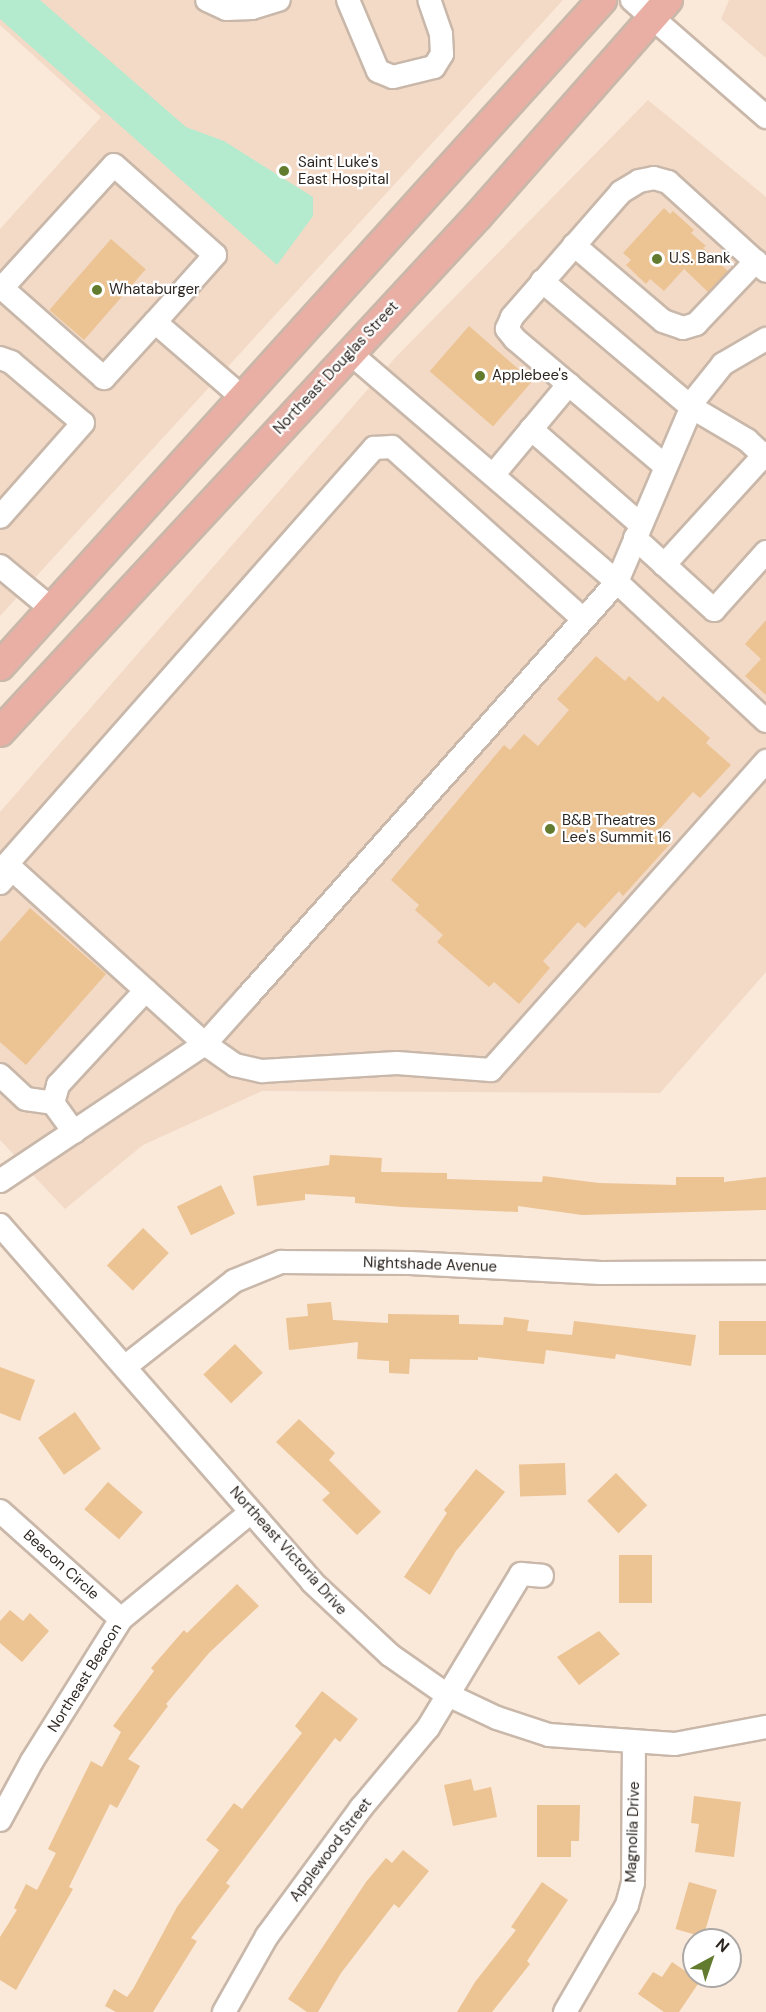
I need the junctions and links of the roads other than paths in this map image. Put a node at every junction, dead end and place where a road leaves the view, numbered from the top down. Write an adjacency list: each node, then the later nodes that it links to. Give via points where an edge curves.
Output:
1 (207, 0): 2 (street, via 226,9 252,8)
2 (279, 0)
3 (349, 0): 4 (street, via 378,71 393,77 434,68 442,54 441,34)
4 (429, 0)
5 (602, 0): 18 (main road)
6 (632, 0): 7 (street)
7 (661, 9): 8 (street); 15 (main road, Northeast Douglas Street)
8 (766, 117)
9 (574, 245): 10 (street, via 663,321 682,328 696,324); 10 (street, via 621,192 639,181 654,178 668,182); 11 (street)
10 (761, 266)
11 (542, 281): 17 (street, via 512,317 507,329); 19 (street)
12 (1, 289): 13 (street, via 104,378); 13 (street, via 114,165 215,255)
13 (155, 322): 18 (street)
14 (766, 339): 19 (street, via 723,364)
15 (350, 353): 23 (street); 34 (main road, Northeast Douglas Street)
16 (0, 358): 24 (street, via 12,362 83,423)
17 (569, 384): 20 (street); 22 (street)
18 (242, 397): 30 (main road)
19 (691, 407): 21 (street); 22 (street)
20 (531, 429): 23 (street); 25 (street)
21 (765, 455): 27 (street)
22 (664, 465): 25 (street)
23 (494, 474): 29 (street)
24 (4, 504)
25 (637, 531): 27 (street); 29 (street)
26 (766, 552): 27 (street, via 714,610)
27 (664, 565)
28 (0, 566): 30 (street)
29 (616, 582): 31 (street); 33 (street)
30 (52, 609): 32 (main road)
31 (583, 619): 36 (street, via 392,447 374,448); 38 (street)
32 (0, 666)
33 (766, 721)
34 (0, 732)
35 (766, 761): 38 (street, via 491,1070 397,1064 262,1071 235,1065)
36 (5, 868): 37 (street)
37 (146, 990): 38 (street); 40 (street, via 58,1085)
38 (205, 1044): 41 (street)
39 (0, 1075): 40 (street, via 26,1099)
40 (53, 1102): 41 (street)
41 (74, 1132): 42 (street)
42 (0, 1181)
43 (0, 1225): 45 (street, Northeast Victoria Drive)
44 (766, 1272): 45 (street, Nightshade Avenue, via 601,1273 410,1263 281,1262 234,1281)
45 (126, 1366): 47 (street, Northeast Victoria Drive)
46 (0, 1511): 49 (street, Beacon Circle)
47 (251, 1512): 49 (street, Northeast Beacon); 50 (street, Northeast Victoria Drive, via 342,1613)
48 (542, 1576): 50 (street, Applewood Street, via 521,1574)
49 (122, 1619): 53 (street, Northeast Beacon, via 32,1761)
50 (446, 1694): 52 (street, Northeast Victoria Drive, via 497,1718 549,1735); 54 (street, Applewood Street, via 428,1728 361,1808 267,1936)
51 (766, 1727): 52 (street, Northeast Victoria Drive, via 675,1744)
52 (634, 1742): 55 (street, Magnolia Drive, via 633,1883 627,1905)
53 (0, 1820)
54 (224, 2012)
55 (565, 2012)

